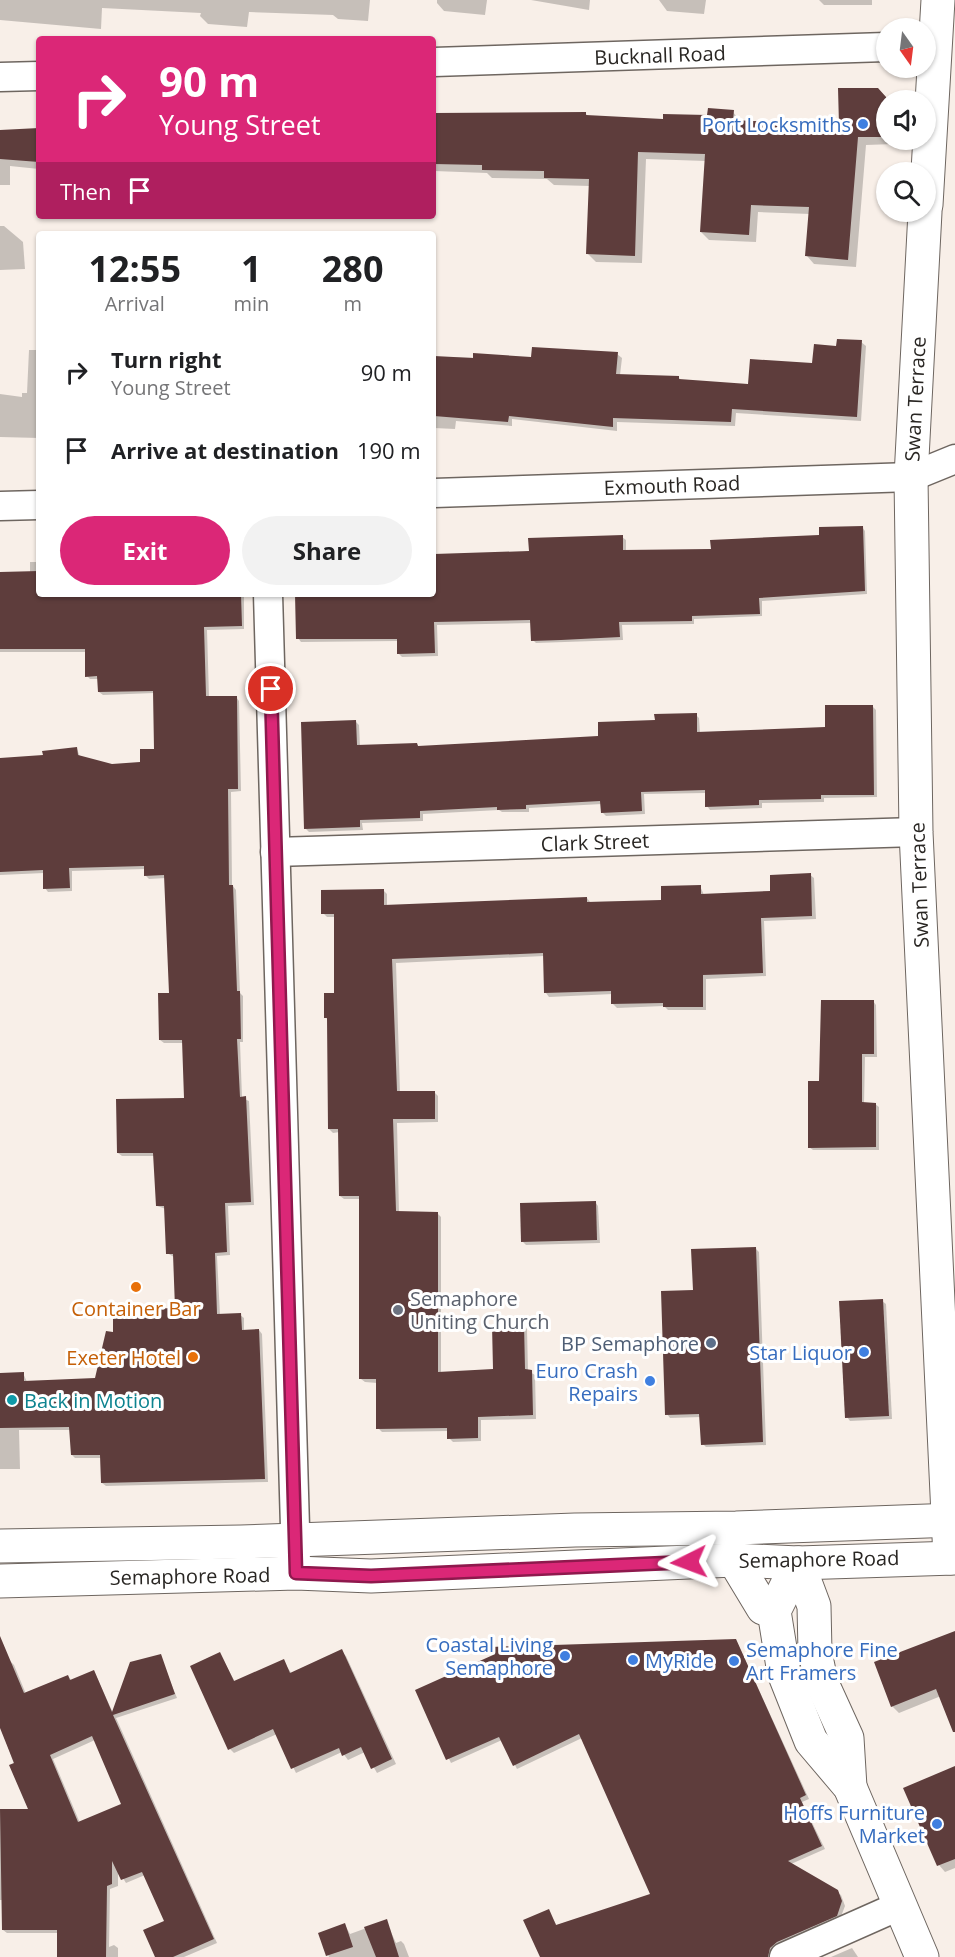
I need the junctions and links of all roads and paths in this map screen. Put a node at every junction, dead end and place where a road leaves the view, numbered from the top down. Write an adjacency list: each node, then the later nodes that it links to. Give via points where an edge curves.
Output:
1 (938, 0): 2 (street)
2 (935, 18)
3 (876, 47): 4 (street, Bucknall Road)
4 (436, 62)
5 (36, 76): 6 (street)
6 (0, 77)
7 (929, 78): 8 (street)
8 (927, 162)
9 (924, 222): 11 (street, Swan Terrace)
10 (955, 459): 11 (street)
11 (911, 477): 12 (street, Exmouth Road); 16 (street, Swan Terrace)
12 (436, 493)
13 (36, 505): 14 (street)
14 (0, 506)
15 (268, 597): 17 (street)
16 (916, 832): 17 (street, Clark Street); 18 (street, Swan Terrace)
17 (275, 852): 20 (street)
18 (952, 1520): 19 (street, Semaphore Road); 23 (street, Swan Terrace)
19 (856, 1524): 21 (street, Semaphore Road); 24 (street)
20 (296, 1539): 21 (street, Semaphore Road, via 575,1530); 22 (street, Semaphore Road); 25 (street)
21 (735, 1544): 24 (street); 25 (street, Semaphore Road, via 491,1572 371,1576); 27 (street, via 763,1608)
22 (0, 1546)
23 (952, 1558): 24 (street, Semaphore Road)
24 (798, 1563): 27 (street); 28 (street, via 814,1606 815,1653 821,1681 847,1738)
25 (296, 1573): 26 (street, Semaphore Road)
26 (0, 1581)
27 (774, 1611): 28 (street, via 784,1673 811,1741)
28 (849, 1786): 29 (street)
29 (899, 1906): 30 (street); 31 (street)
30 (784, 1957)
31 (922, 1957)

